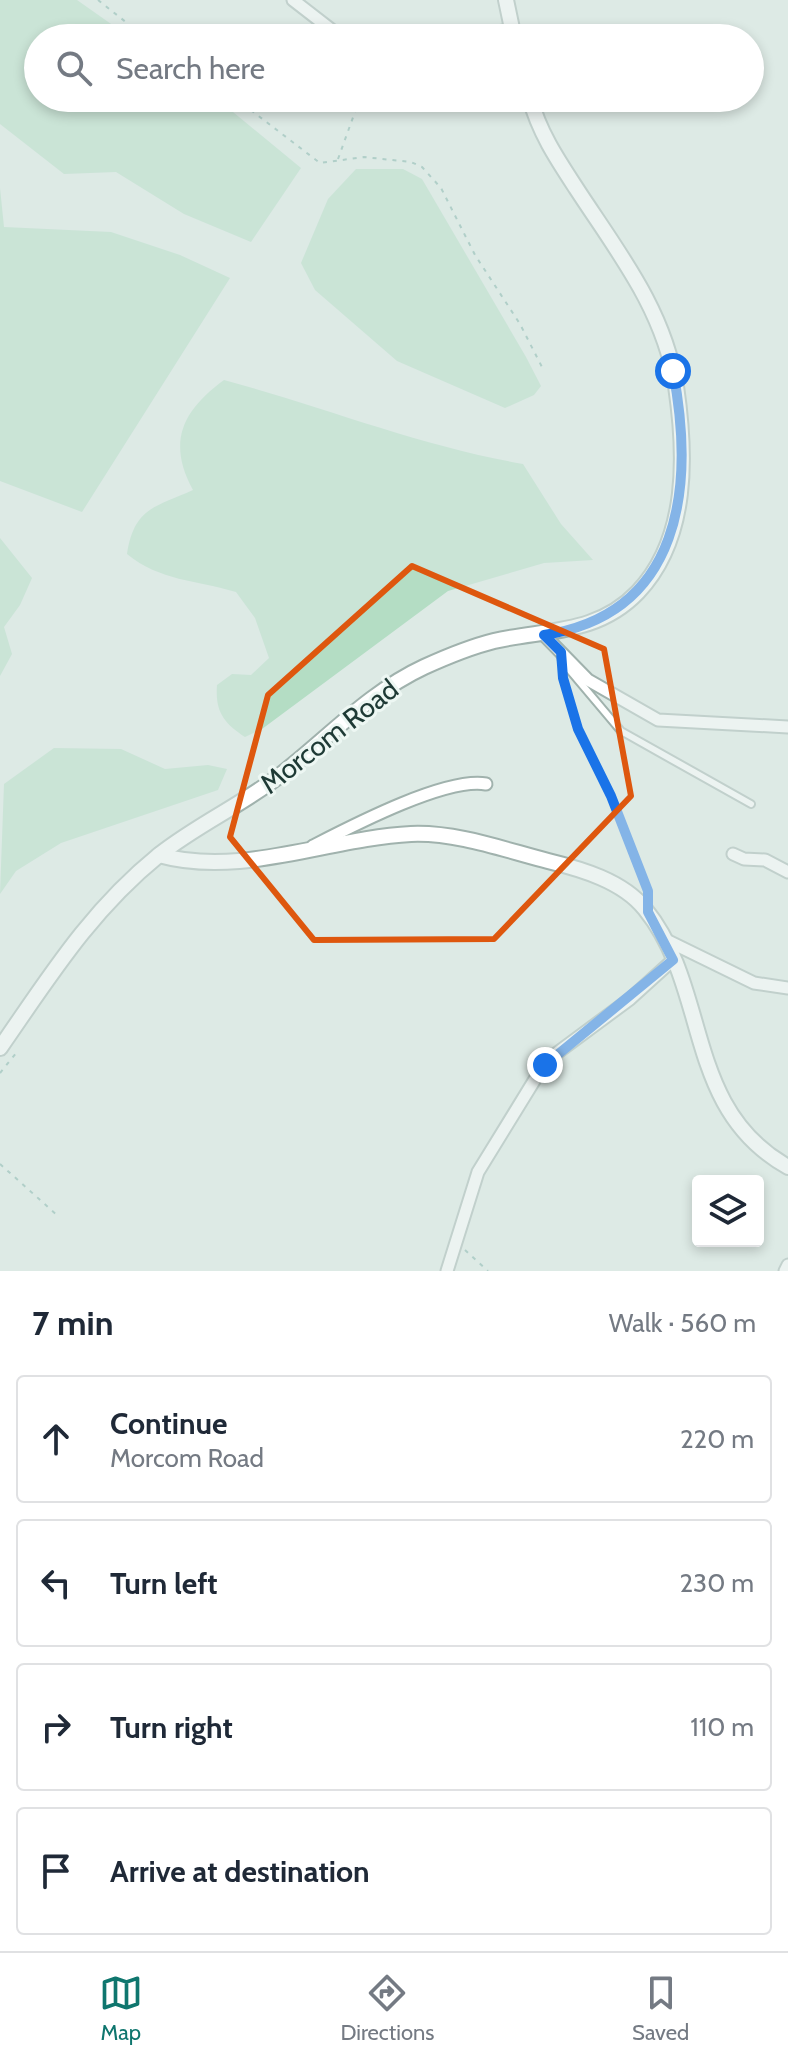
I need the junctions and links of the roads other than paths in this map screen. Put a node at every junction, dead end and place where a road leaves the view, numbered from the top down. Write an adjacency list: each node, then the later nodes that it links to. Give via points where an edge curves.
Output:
1 (293, 0): 3 (street)
2 (506, 0): 4 (street)
3 (324, 24)
4 (511, 24)
5 (536, 112): 6 (street, Morcom Road, via 550,148 653,306 673,371 682,447 675,523 654,572 635,595 600,620)
6 (544, 635): 7 (street); 13 (street, Morcom Road, via 483,644 414,672 263,788)
7 (561, 656): 8 (street, via 588,680 658,720); 10 (lane, via 621,731)
8 (788, 727)
9 (486, 784): 11 (street, via 430,791)
10 (751, 804)
11 (305, 850): 13 (street, via 237,861); 15 (street, via 409,834 565,866 618,886 648,912)
12 (733, 854): 14 (street, via 765,860)
13 (159, 855): 18 (street, Morcom Road, via 81,930)
14 (788, 872)
15 (664, 939): 16 (street); 17 (street, via 754,983)
16 (673, 960): 19 (street, via 723,1104 755,1144); 21 (street, via 545,1065 478,1172)
17 (788, 988)
18 (0, 1048)
19 (788, 1167)
20 (788, 1265): 22 (street)
21 (447, 1271)
22 (785, 1271)

